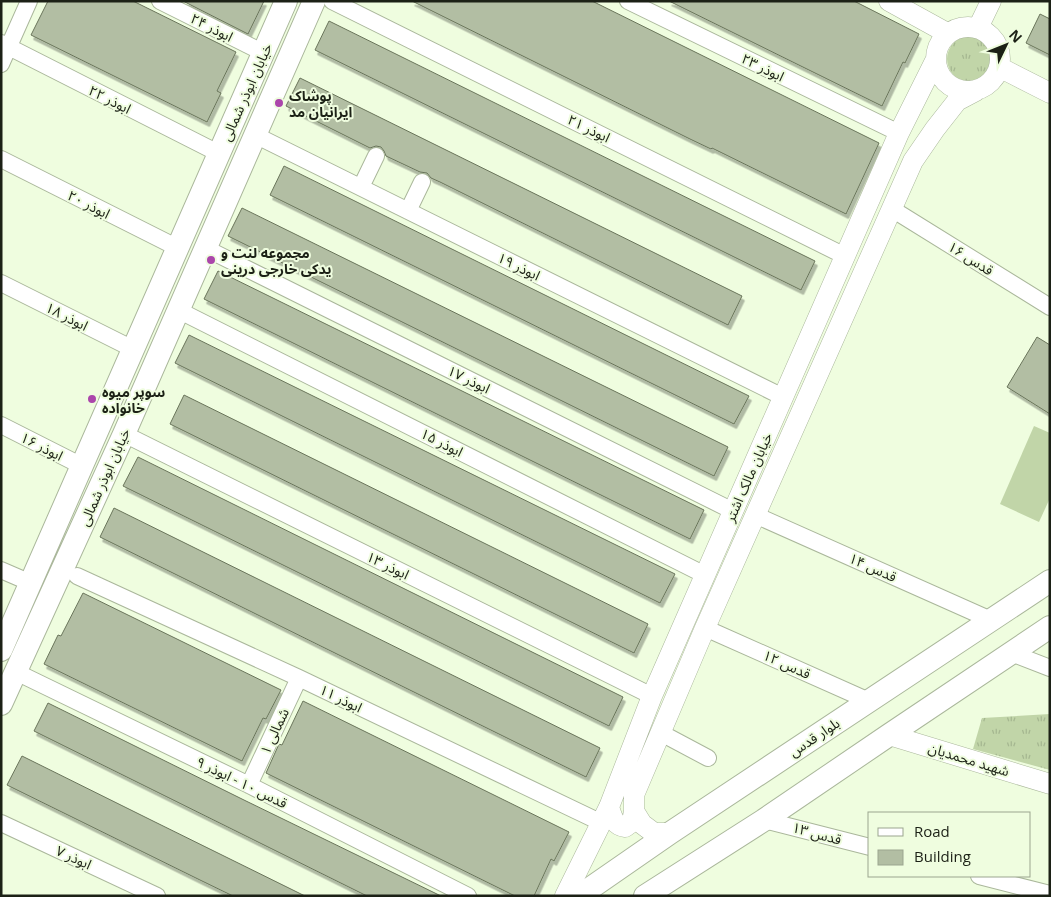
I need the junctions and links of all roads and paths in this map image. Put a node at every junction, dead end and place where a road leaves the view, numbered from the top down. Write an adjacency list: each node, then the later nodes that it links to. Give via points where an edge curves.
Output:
1 (29, 1): 11 (street)
2 (160, 1): 12 (street, ابوذر ۲۴)
3 (286, 1): 12 (main road, خیابان ابوذر شمالی)
4 (314, 1): 19 (main road, خیابان ابوذر شمالی)
5 (332, 1): 29 (street, ابوذر ۲۱)
6 (628, 1): 18 (street, ابوذر ۲۳)
7 (889, 1): 10 (street)
8 (990, 1): 9 (street)
9 (978, 28): 10 (street, via 967,26); 15 (street, via 987,32 999,48)
10 (947, 33): 13 (street, via 940,41)
11 (5, 45): 14 (street); 20 (street, ابوذر ۲۲)
12 (264, 53): 20 (main road, خیابان ابوذر شمالی)
13 (935, 60): 16 (street, via 937,70 948,85 966,92); 18 (street, خیابان مالک اشتر)
14 (1, 64)
15 (999, 68): 16 (street, via 991,82); 17 (street)
16 (976, 91): 25 (street, خیابان مالک اشتر, via 957,101 935,129 913,161)
17 (1050, 93)
18 (899, 133): 29 (street, خیابان مالک اشتر)
19 (255, 135): 24 (street, ابوذر ۱۹); 28 (main road, خیابان ابوذر شمالی)
20 (220, 154): 27 (main road, خیابان ابوذر شمالی)
21 (376, 156): 24 (street)
22 (1, 158): 27 (street, ابوذر ۲۰)
23 (422, 182): 26 (street)
24 (361, 187): 26 (street, ابوذر ۱۹)
25 (892, 209): 31 (street, قدس ۱۶); 39 (street, خیابان مالک اشتر)
26 (408, 211): 34 (street, ابوذر ۱۹)
27 (178, 248): 33 (main road, خیابان ابوذر شمالی)
28 (205, 248): 32 (main road, خیابان ابوذر شمالی); 38 (street, ابوذر ۱۷)
29 (845, 256): 34 (street, خیابان مالک اشتر)
30 (1, 282): 33 (street, ابوذر ۱۸)
31 (1050, 307)
32 (178, 310): 36 (main road, خیابان ابوذر شمالی); 41 (street, ابوذر ۱۵)
33 (134, 349): 37 (main road, خیابان ابوذر شمالی)
34 (783, 397): 38 (street, خیابان مالک اشتر)
35 (1, 425): 37 (street, ابوذر ۱۶)
36 (124, 434): 51 (main road, خیابان ابوذر شمالی); 53 (street, ابوذر ۱۳)
37 (82, 466): 44 (main road, خیابان ابوذر شمالی)
38 (733, 511): 41 (street, خیابان مالک اشتر)
39 (756, 514): 45 (street, قدس ۱۴); 47 (street, خیابان مالک اشتر)
40 (1, 570): 44 (street)
41 (705, 575): 53 (street, خیابان مالک اشتر)
42 (77, 576): 52 (street, ابوذر ۱۱)
43 (1050, 581): 45 (main road, بلوار قدس)
44 (31, 583): 48 (main road, خیابان ابوذر شمالی)
45 (991, 620): 54 (main road, بلوار قدس)
46 (1050, 627): 49 (main road)
47 (705, 628): 54 (street, قدس ۱۲); 56 (street, خیابان مالک اشتر)
48 (1, 650)
49 (1011, 653): 50 (street); 57 (main road)
50 (1050, 668)
51 (16, 672): 55 (main road, خیابان ابوذر شمالی); 60 (street, قدس ۱۰ - ابوذر ۹)
52 (299, 678): 60 (street, شمالی ۱); 62 (street, ابوذر ۱۱)
53 (652, 696): 62 (street, خیابان مالک اشتر)
54 (869, 701): 65 (main road, بلوار قدس)
55 (1, 704)
56 (661, 732): 58 (street); 61 (street, خیابان مالک اشتر, via 634,795)
57 (889, 735): 59 (street, شهید محمدیان); 63 (main road)
58 (708, 758)
59 (1050, 784)
60 (249, 785): 70 (street, قدس ۱۰ - ابوذر ۹)
61 (634, 811): 62 (street, via 632,822 625,827); 65 (street, via 642,824 654,833)
62 (606, 815): 71 (street, خیابان مالک اشتر)
63 (764, 820): 66 (street, قدس ۱۳); 73 (main road)
64 (1, 823): 68 (street, ابوذر ۷)
65 (670, 833): 72 (main road, بلوار قدس)
66 (868, 846)
67 (982, 877): 69 (street)
68 (150, 894)
69 (1050, 894)
70 (468, 896)
71 (565, 896)
72 (579, 896)
73 (645, 896)

